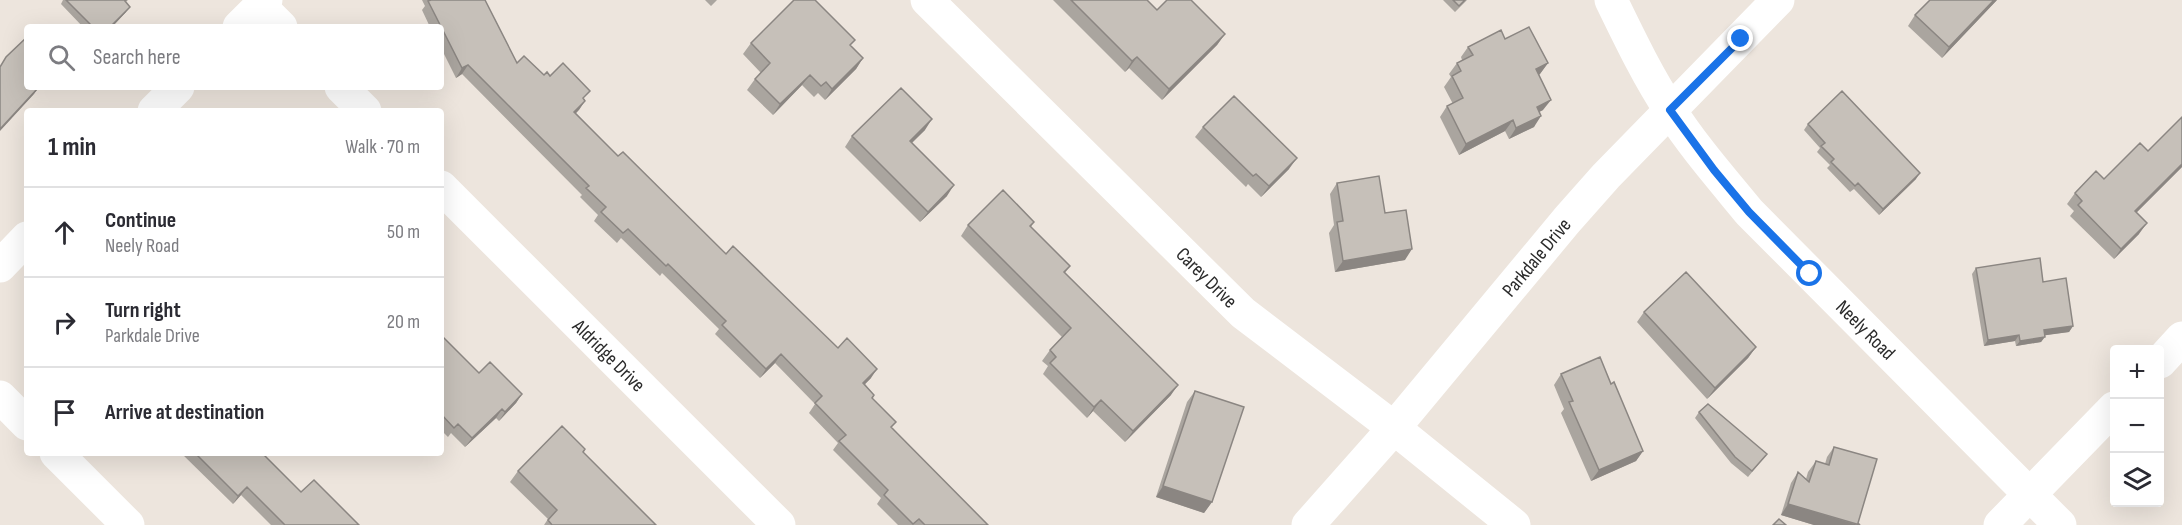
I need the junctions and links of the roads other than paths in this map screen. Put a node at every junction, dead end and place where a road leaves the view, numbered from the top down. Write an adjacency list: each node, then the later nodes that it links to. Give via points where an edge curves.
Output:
1 (927, 0): 17 (street, Carey Drive, via 1243,313)
2 (1611, 0): 8 (street, Neely Road)
3 (1778, 0): 8 (street, Parkdale Drive)
4 (175, 90): 6 (street)
5 (343, 90): 7 (street)
6 (157, 108)
7 (361, 108)
8 (1670, 110): 17 (street, Parkdale Drive, via 1567,220); 19 (street, Neely Road, via 1749,212)
9 (444, 190): 21 (street, Aldridge Drive)
10 (24, 241): 11 (street)
11 (0, 266)
12 (2182, 338): 13 (street)
13 (2164, 358)
14 (0, 397): 16 (street)
15 (2110, 413): 19 (street)
16 (24, 421)
17 (1394, 428): 22 (street, Parkdale Drive); 23 (street, Carey Drive)
18 (59, 456): 20 (street)
19 (2030, 495): 24 (street); 25 (street, Neely Road)
20 (128, 525)
21 (779, 525)
22 (1308, 525)
23 (1514, 525)
24 (2000, 525)
25 (2060, 525)

